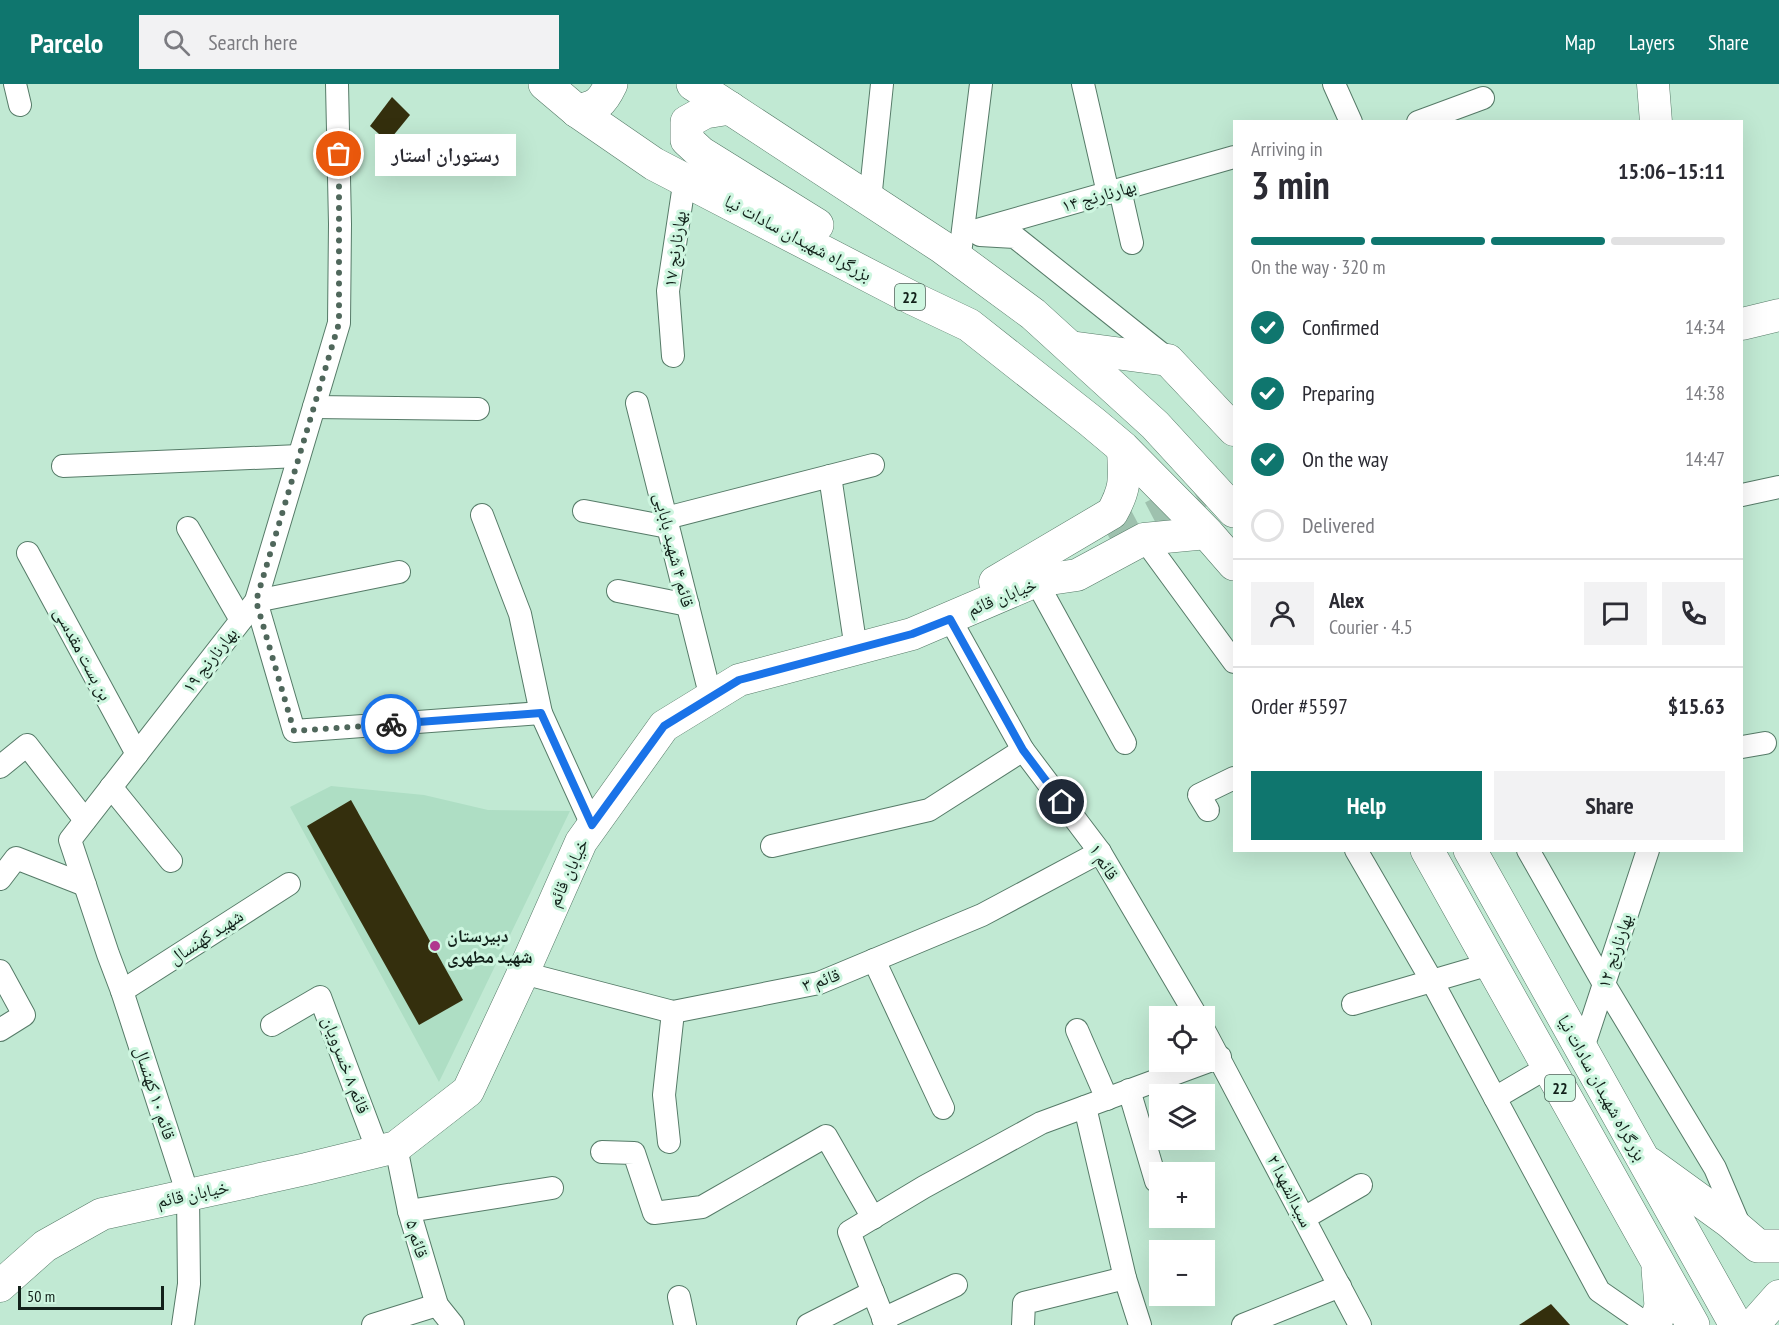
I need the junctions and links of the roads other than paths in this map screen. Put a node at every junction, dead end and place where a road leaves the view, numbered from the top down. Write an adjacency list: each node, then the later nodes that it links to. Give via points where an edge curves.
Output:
1 (338, 84): 29 (street, بهارنارنج ۱۹, via 339,323)
2 (545, 84): 12 (highway, بزرگراه شهیدان سادات نیا / 22)
3 (610, 84): 12 (highway, via 605,98 592,108)
4 (693, 84): 11 (highway)
5 (882, 84): 19 (street)
6 (981, 84): 21 (street)
7 (1083, 84): 18 (street)
8 (1334, 84): 13 (street)
9 (1653, 84): 15 (street)
10 (1483, 98): 14 (street)
11 (730, 108): 19 (highway); 22 (highway, via 705,112 687,122 687,140 701,153 826,231)
12 (577, 111): 17 (highway, بزرگراه شهیدان سادات نیا / 22, via 654,164)
13 (1350, 120)
14 (1423, 120)
15 (1656, 120)
16 (1233, 157): 18 (street, بهارنارنج ۱۴)
17 (685, 178): 22 (highway, بزرگراه شهیدان سادات نیا / 22); 26 (street, بهارنارنج ۱۷, via 668,291)
18 (1114, 191): 20 (street); 21 (street, بهارنارنج ۱۴)
19 (870, 200): 21 (highway)
20 (1132, 243)
21 (961, 247): 25 (highway); 27 (street, via 1016,237)
22 (914, 299): 32 (highway, بزرگراه شهیدان سادات نیا / 22, via 969,325)
23 (1779, 315): 24 (street)
24 (1743, 324)
25 (1070, 347): 27 (street); 39 (highway, via 1155,425)
26 (673, 356)
27 (1168, 360): 31 (street)
28 (637, 403): 42 (street, قائم ۴ شهید بابایی)
29 (314, 407): 30 (street); 33 (street, بهارنارنج ۱۹)
30 (478, 409)
31 (1233, 429)
32 (1123, 448): 44 (highway, بزرگراه شهیدان سادات نیا / 22); 54 (street, via 1122,495 1112,513 971,596)
33 (299, 456): 35 (street); 52 (street, بهارنارنج ۱۹)
34 (873, 465): 36 (street)
35 (63, 466)
36 (830, 476): 42 (street); 56 (street)
37 (1779, 487): 38 (street)
38 (1743, 495)
39 (1233, 510)
40 (584, 511): 42 (street)
41 (482, 515): 59 (street, via 520,614)
42 (667, 523): 53 (street, قائم ۴ شهید بابایی)
43 (188, 528): 55 (street)
44 (1207, 533): 45 (street, خیابان قائم); 48 (highway, بزرگراه شهیدان سادات نیا / 22)
45 (1144, 538): 50 (street, خیابان قائم, via 1077,575); 57 (street)
46 (1110, 539): 50 (street)
47 (28, 553): 64 (street, بن بست مقدسی)
48 (1233, 563)
49 (399, 572): 52 (street)
50 (1036, 581): 54 (street, خیابان قائم); 60 (street)
51 (618, 591): 53 (street)
52 (256, 601): 55 (street, بهارنارنج ۱۹); 59 (street, via 294,731)
53 (688, 605): 58 (street, قائم ۴ شهید بابایی)
54 (950, 619): 56 (street, خیابان قائم); 63 (street, قائم ۱)
55 (241, 620): 64 (street, بهارنارنج ۱۹)
56 (856, 649): 58 (street, خیابان قائم, via 739,680)
57 (1233, 661)
58 (711, 698): 70 (street, خیابان قائم, via 664,726)
59 (541, 713): 70 (street)
60 (1125, 743)
61 (1765, 743): 62 (street)
62 (1743, 747)
63 (1023, 750): 71 (street, via 929,810); 72 (street, قائم ۱)
64 (137, 754): 67 (street, بهارنارنج ۱۹)
65 (0, 767): 69 (street, via 27,745)
66 (1233, 778): 68 (street, via 1199,795)
67 (111, 787): 69 (street, بهارنارنج ۱۹); 78 (street)
68 (1208, 810)
69 (86, 820): 81 (street, بهارنارنج ۱۹, via 70,840)
70 (592, 825): 85 (street, خیابان قائم, via 580,842)
71 (772, 846)
72 (1100, 852): 82 (street, قائم ۳, via 982,915); 90 (street, قائم ۱)
73 (1357, 852): 86 (street)
74 (1428, 852): 83 (highway, بزرگراه شهیدان سادات نیا / 22)
75 (1471, 852): 96 (highway, بزرگراه شهیدان سادات نیا / 22)
76 (1529, 852): 87 (street)
77 (1647, 852): 87 (street, بهارنارنج ۱۲)
78 (171, 861)
79 (0, 879): 81 (street, via 16,858)
80 (290, 884): 88 (street, شهید کهنسال)
81 (85, 885): 88 (street, بهارنارنج ۱۹)
82 (874, 960): 91 (street, قائم ۳, via 819,983); 103 (street)
83 (1491, 964): 86 (street); 98 (highway, بزرگراه شهیدان سادات نیا / 22)
84 (0, 971): 93 (street, via 24,1015)
85 (523, 973): 91 (street, قائم ۳); 105 (street, خیابان قائم, via 468,1091)
86 (1432, 981): 89 (street); 100 (street)
87 (1604, 984): 96 (street, بهارنارنج ۱۲); 115 (street, via 1715,1168)
88 (122, 991): 111 (street, قائم ۱۰ کهنسال)
89 (1353, 1004)
90 (1191, 1006)
91 (673, 1012): 104 (street, via 664,1095)
92 (272, 1025): 105 (street, قائم ۸ خسرویان, via 320,997)
93 (0, 1029)
94 (1077, 1030): 101 (street)
95 (1215, 1049): 97 (street)
96 (1582, 1051): 107 (highway, بزرگراه شهیدان سادات نیا / 22)
97 (1220, 1057): 99 (street); 114 (street, سیدالشهدا ۲)
98 (1548, 1067): 100 (street); 117 (highway, بزرگراه شهیدان سادات نیا / 22)
99 (1129, 1090): 101 (street); 108 (street)
100 (1495, 1098): 137 (street, via 1599,1291)
101 (1107, 1099): 102 (street)
102 (1085, 1107): 113 (street, via 1041,1124); 118 (street)
103 (943, 1108)
104 (669, 1142)
105 (387, 1149): 111 (street, خیابان قائم); 112 (street, قائم ۵)
106 (602, 1152): 113 (street, via 634,1153 654,1213 702,1207 826,1136)
107 (1643, 1160): 115 (highway); 127 (highway, بزرگراه شهیدان سادات نیا / 22)
108 (1150, 1162)
109 (1361, 1185): 114 (street)
110 (552, 1188): 112 (street)
111 (188, 1195): 120 (street, خیابان قائم, via 102,1214 45,1246); 128 (street, قائم ۱۰ کهنسال, via 189,1284)
112 (409, 1211): 125 (street, قائم ۵)
113 (873, 1218): 122 (street, via 849,1232)
114 (1304, 1218): 121 (street, سیدالشهدا ۲)
115 (1742, 1233): 116 (highway, via 1758,1246)
116 (1779, 1246)
117 (1657, 1261): 138 (highway, via 1661,1306); 139 (highway, بزرگراه شهیدان سادات نیا / 22)
118 (1125, 1278): 133 (street, via 1023,1303); 134 (street)
119 (956, 1285): 126 (street)
120 (0, 1286)
121 (1340, 1286): 135 (street); 136 (street, سیدالشهدا ۲)
122 (873, 1292): 126 (street); 132 (street)
123 (1779, 1296): 127 (street)
124 (679, 1298): 131 (street)
125 (437, 1305): 129 (street); 130 (street, قائم ۵)
126 (884, 1322)
127 (1746, 1324)
128 (183, 1325)
129 (373, 1325)
130 (453, 1325)
131 (685, 1325)
132 (808, 1325)
133 (1023, 1325)
134 (1140, 1325)
135 (1244, 1325)
136 (1360, 1325)
137 (1647, 1325)
138 (1655, 1325)
139 (1693, 1325)

